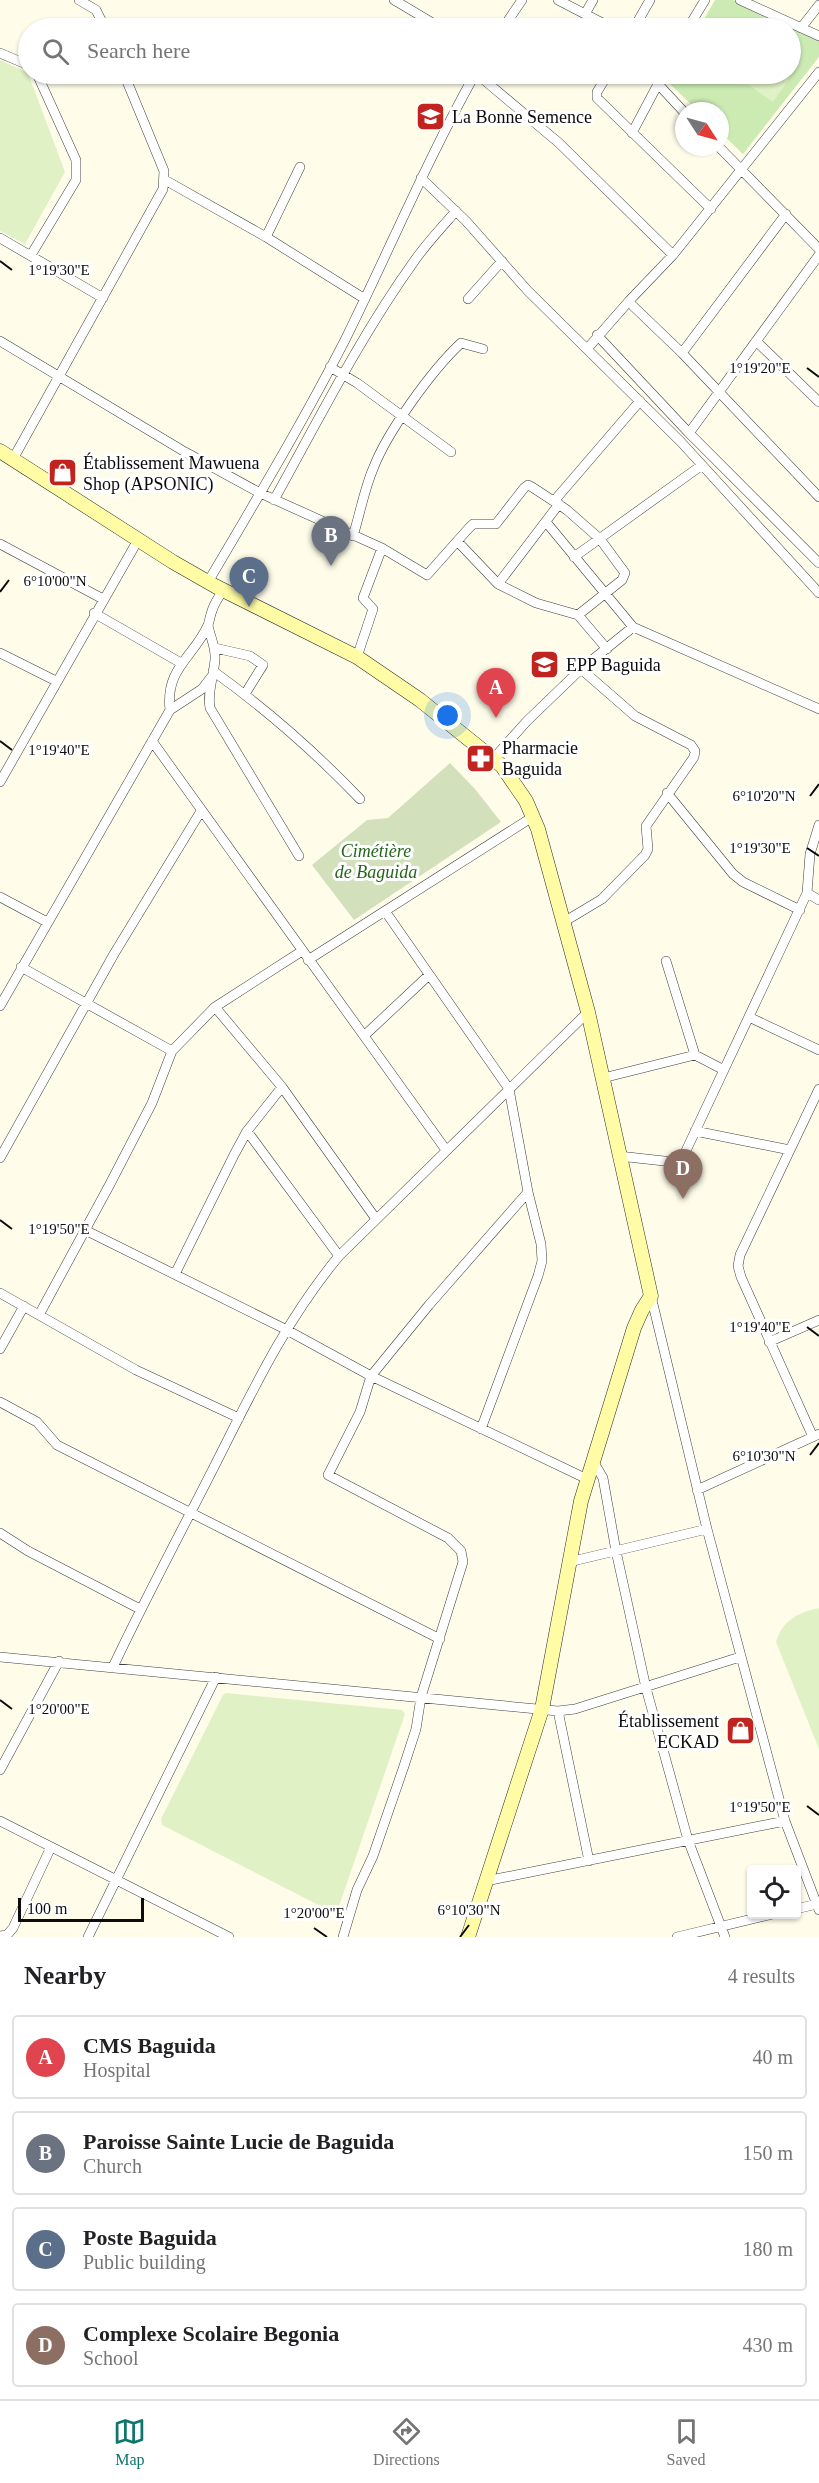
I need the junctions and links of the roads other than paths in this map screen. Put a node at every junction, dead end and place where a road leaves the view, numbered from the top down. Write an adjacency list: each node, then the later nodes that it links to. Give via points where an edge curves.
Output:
1 (79, 0): 11 (street, via 96,10)
2 (394, 0): 12 (street)
3 (522, 0): 13 (street)
4 (558, 0): 10 (street)
5 (593, 0): 10 (street)
6 (650, 0): 15 (street)
7 (705, 0): 16 (street)
8 (740, 0): 17 (street)
9 (819, 6): 18 (street)
10 (585, 14): 14 (street)
11 (100, 18)
12 (424, 18)
13 (510, 18)
14 (593, 18)
15 (640, 18)
16 (694, 18)
17 (779, 18)
18 (801, 28): 19 (street)
19 (819, 36)
20 (0, 53): 21 (street)
21 (18, 61)
22 (819, 72): 33 (street)
23 (42, 84): 42 (street, via 78,170 76,180)
24 (128, 84): 35 (street)
25 (471, 84): 34 (street)
26 (488, 84): 43 (street, via 559,143)
27 (602, 84): 30 (street, via 597,98)
28 (658, 84): 29 (street); 30 (street)
29 (675, 102)
30 (632, 134): 36 (street)
31 (728, 156): 33 (street)
32 (300, 167): 39 (street)
33 (743, 170): 36 (street); 38 (street)
34 (421, 178): 37 (street); 47 (street)
35 (165, 180): 39 (street); 46 (street)
36 (711, 209): 43 (street)
37 (456, 211): 45 (street); 57 (street, via 416,258)
38 (786, 214): 41 (street); 55 (street)
39 (266, 237): 47 (street)
40 (0, 238): 42 (street)
41 (819, 249)
42 (31, 255): 46 (street)
43 (673, 255): 50 (street)
44 (819, 255): 52 (street)
45 (502, 261): 48 (street); 54 (street)
46 (102, 298): 58 (street)
47 (365, 299): 56 (street)
48 (468, 299)
49 (633, 306): 55 (street)
50 (597, 335): 54 (street); 80 (street)
51 (0, 341): 58 (street)
52 (756, 341): 59 (street); 61 (street)
53 (483, 349): 62 (street, via 460,343)
54 (587, 349): 60 (street)
55 (682, 353): 59 (street)
56 (330, 367): 57 (street); 68 (street)
57 (343, 375): 62 (street); 70 (street)
58 (59, 377): 66 (street); 68 (street)
59 (719, 392): 63 (street); 69 (street)
60 (640, 401): 67 (street); 71 (street)
61 (819, 402)
62 (402, 417): 65 (street); 73 (street, via 372,471)
63 (692, 429)
64 (0, 451): 66 (street)
65 (451, 452)
66 (13, 459): 75 (street)
67 (702, 465): 74 (street); 84 (street)
68 (260, 494): 70 (street); 81 (street)
69 (819, 497)
70 (274, 500): 73 (street)
71 (556, 503): 72 (street); 74 (street); 76 (street, via 528,486 500,520 491,525 473,524)
72 (546, 522): 79 (street); 82 (street)
73 (353, 536): 78 (street)
74 (600, 538): 79 (street); 85 (street, via 625,573)
75 (138, 540): 81 (street); 86 (street)
76 (458, 542): 78 (street, via 428,575); 82 (street)
77 (0, 544): 86 (street)
78 (382, 548): 94 (street, via 363,598 373,609)
79 (574, 556): 85 (street)
80 (819, 563)
81 (208, 582): 83 (street)
82 (498, 584): 88 (street, via 536,603)
83 (224, 590): 89 (street, via 212,609); 94 (street)
84 (819, 593)
85 (605, 595): 88 (street); 90 (street)
86 (103, 599): 87 (street)
87 (94, 613): 95 (street); 98 (street)
88 (578, 615): 92 (street)
89 (208, 625): 91 (street); 95 (street)
90 (633, 627): 92 (street); 100 (street)
91 (215, 648): 97 (street); 99 (street, via 250,656 263,665)
92 (607, 649): 96 (street)
93 (0, 653): 98 (street)
94 (357, 657): 103 (street)
95 (181, 663): 101 (street, via 168,696)
96 (581, 669): 103 (street); 105 (street, via 635,716 691,745 694,758)
97 (213, 674): 99 (street); 101 (street, via 202,689); 110 (street, via 210,708)
98 (56, 681): 104 (street)
99 (245, 694): 106 (street)
100 (819, 709)
101 (170, 710): 102 (street)
102 (152, 741): 107 (street); 116 (street)
103 (494, 758): 108 (street)
104 (0, 782)
105 (667, 794): 114 (street, via 733,874); 117 (street, via 646,826 645,855 602,899)
106 (360, 799)
107 (201, 811): 118 (street); 123 (street)
108 (534, 816): 115 (street); 117 (street)
109 (819, 825): 111 (street, via 810,854)
110 (299, 856)
111 (807, 893): 113 (street); 114 (street)
112 (0, 897): 116 (street)
113 (819, 900)
114 (800, 910): 127 (street)
115 (385, 911): 119 (street); 122 (street)
116 (47, 922): 121 (street)
117 (562, 923): 126 (street)
118 (302, 951): 119 (street); 125 (street)
119 (308, 960): 128 (street)
120 (666, 961): 131 (street)
121 (21, 967): 123 (street); 124 (street)
122 (429, 975): 128 (street); 135 (street)
123 (87, 1004): 130 (street); 142 (street)
124 (0, 1006)
125 (215, 1007): 130 (street); 134 (street)
126 (588, 1012): 133 (street); 135 (street)
127 (751, 1018): 129 (street); 132 (street)
128 (365, 1035): 139 (street)
129 (819, 1050)
130 (172, 1051): 145 (street, via 152,1103)
131 (695, 1055): 132 (street); 133 (street)
132 (724, 1070): 138 (street)
133 (603, 1078): 141 (street)
134 (282, 1087): 137 (street); 144 (street)
135 (509, 1089): 139 (street); 143 (street)
136 (819, 1089): 140 (street)
137 (247, 1131): 146 (street); 147 (street)
138 (695, 1131): 140 (street); 141 (street, via 680,1161)
139 (446, 1150): 144 (street)
140 (790, 1150): 154 (street, via 738,1266)
141 (619, 1155): 149 (street)
142 (0, 1158)
143 (528, 1192): 156 (street); 159 (street, via 542,1261)
144 (376, 1219): 146 (street)
145 (85, 1230): 147 (street); 151 (street)
146 (339, 1256): 153 (street)
147 (175, 1274): 153 (street)
148 (0, 1293): 150 (street)
149 (651, 1296): 161 (street, via 634,1328); 163 (street)
150 (24, 1306): 151 (street); 155 (street)
151 (39, 1315): 158 (street, via 136,1370)
152 (819, 1320): 154 (street)
153 (285, 1329): 156 (street); 158 (street)
154 (770, 1341): 160 (street)
155 (0, 1349)
156 (371, 1376): 159 (street); 170 (street, via 360,1412 328,1475 448,1538 461,1551 462,1571)
157 (0, 1402): 164 (street, via 37,1422 57,1445)
158 (239, 1418): 164 (street)
159 (481, 1429): 162 (street)
160 (816, 1435): 163 (street)
161 (593, 1461): 162 (street); 167 (street, via 603,1479)
162 (587, 1479): 168 (street)
163 (697, 1490): 165 (street)
164 (190, 1512): 169 (street); 170 (street)
165 (707, 1529): 167 (street); 172 (street)
166 (0, 1533): 169 (street)
167 (616, 1551): 168 (street); 176 (street)
168 (568, 1562): 178 (street)
169 (140, 1609): 174 (street)
170 (440, 1639): 177 (street)
171 (0, 1657): 173 (street)
172 (740, 1657): 176 (street); 182 (street)
173 (59, 1661): 174 (street); 180 (street)
174 (113, 1667): 175 (street)
175 (216, 1677): 177 (street); 186 (street)
176 (646, 1688): 179 (street); 183 (street)
177 (421, 1697): 178 (street); 195 (street, via 404,1766)
178 (542, 1708): 179 (street); 187 (street)
179 (558, 1711): 185 (street)
180 (0, 1770)
181 (0, 1821): 184 (street)
182 (785, 1821): 183 (street); 188 (street)
183 (688, 1840): 185 (street); 191 (street)
184 (51, 1847): 186 (street); 192 (street, via 13,1928)
185 (589, 1861): 187 (street)
186 (116, 1881): 193 (street); 194 (street)
187 (486, 1881): 196 (street)
188 (818, 1907): 189 (street)
189 (801, 1909)
190 (751, 1919): 191 (street)
191 (722, 1926): 197 (street); 198 (street)
192 (0, 1936)
193 (88, 1937)
194 (229, 1937)
195 (343, 1937)
196 (468, 1937)
197 (677, 1937)
198 (725, 1937)

